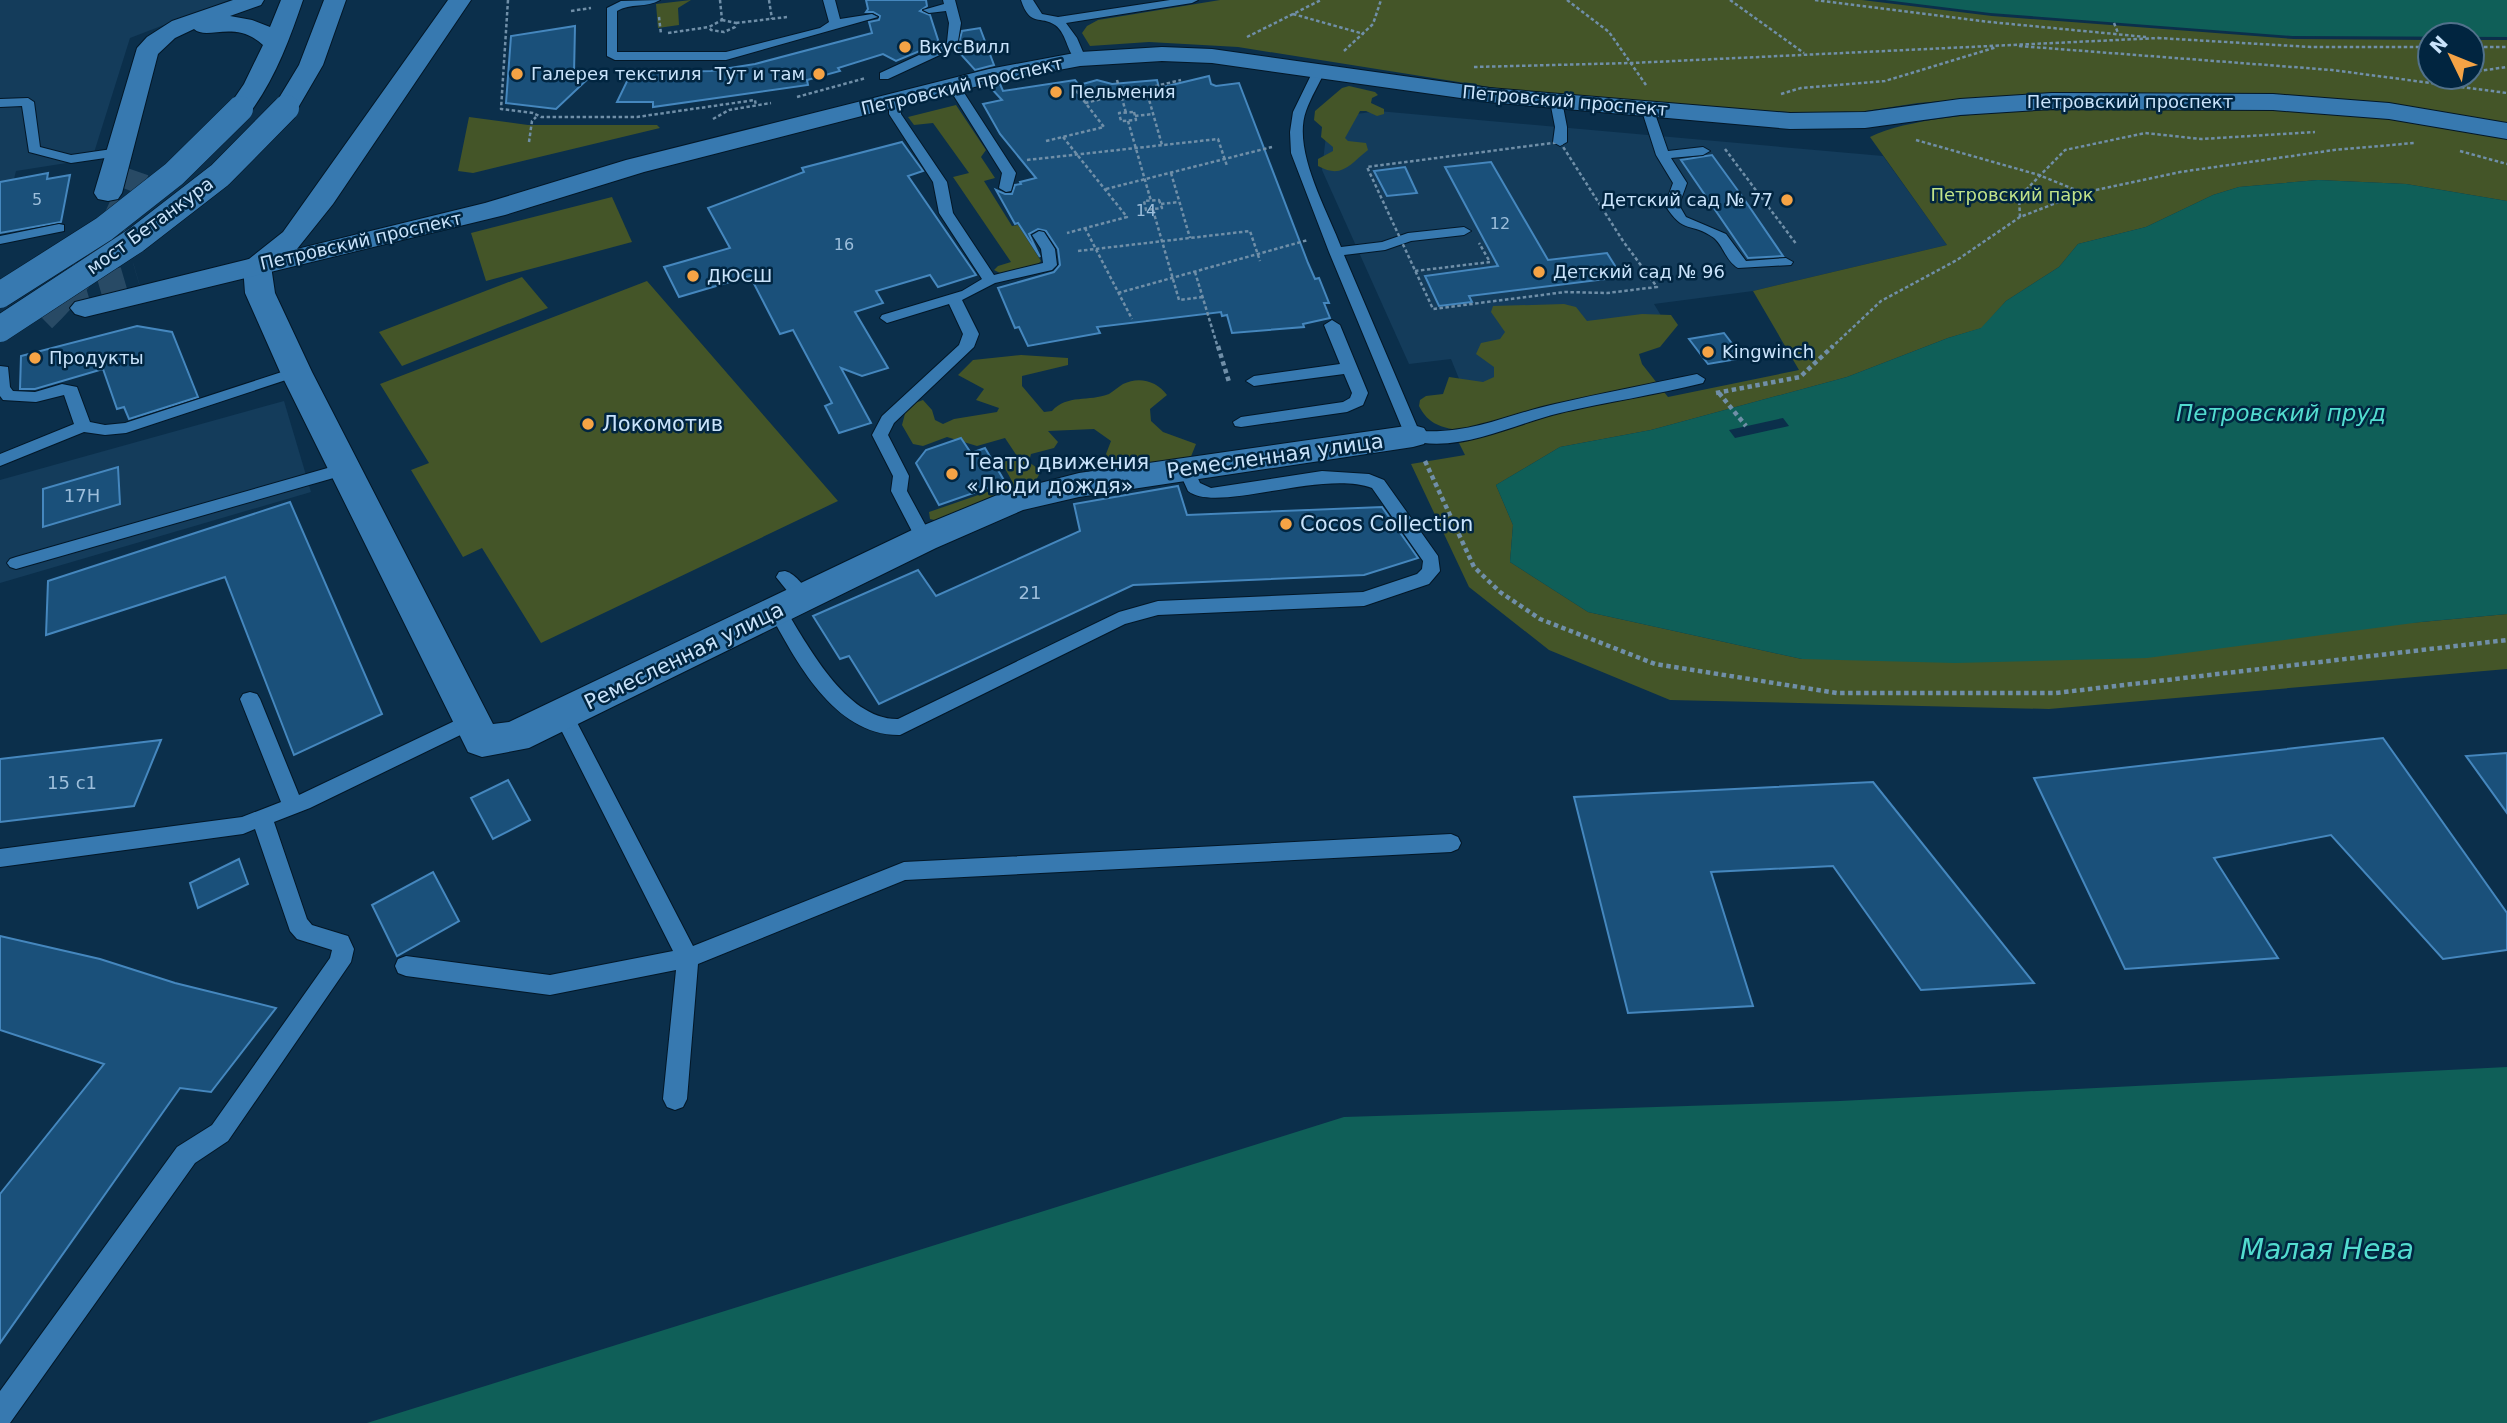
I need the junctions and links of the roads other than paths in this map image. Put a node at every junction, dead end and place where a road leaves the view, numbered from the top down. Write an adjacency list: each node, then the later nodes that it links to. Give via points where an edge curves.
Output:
1 (253, 0): 29 (street, via 169,31 155,41 146,53)
2 (292, 0): 18 (street)
3 (335, 0): 17 (street)
4 (353, 0): 17 (street)
5 (440, 0): 41 (street, via 288,205)
6 (460, 0): 38 (street)
7 (654, 0): 16 (lane, via 621,4 611,10 611,52 615,56 726,56 824,30)
8 (829, 0): 16 (lane)
9 (1027, 0): 15 (lane, via 1035,16)
10 (1192, 0): 12 (lane)
11 (949, 3): 13 (lane); 22 (lane, via 955,23 953,44 883,75)
12 (1126, 4): 15 (lane)
13 (929, 10)
14 (872, 17): 16 (lane)
15 (1058, 21): 19 (lane)
16 (835, 23)
17 (326, 26): 51 (street, мост Бетанкура, bridge, via 311,65 286,108 219,175 136,240)
18 (276, 44): 32 (street, via 265,31 230,23 188,33 174,43); 45 (street, мост Бетанкура, bridge, via 240,109 174,174 104,229)
19 (1080, 60): 20 (street, Петровский проспект, via 1190,54); 21 (street, Петровский проспект)
20 (1319, 71): 24 (street, Петровский проспект); 40 (lane, via 1299,112 1296,132 1298,153)
21 (953, 85): 22 (street, Петровский проспект); 33 (lane, via 1009,173)
22 (898, 99): 31 (street, Петровский проспект); 44 (lane, via 895,114 940,182 946,214)
23 (1648, 100): 24 (street, Петровский проспект); 26 (street, Петровский проспект, via 1829,122 2052,101 2273,102 2389,111); 30 (lane)
24 (1556, 101): 27 (lane)
25 (0, 103): 29 (lane, via 28,102 34,149 71,159)
26 (2507, 131)
27 (1560, 142)
28 (1703, 151): 30 (lane)
29 (119, 152): 34 (street)
30 (1663, 155): 42 (lane, via 1680,183 1672,205 1681,220 1721,237 1743,265)
31 (635, 166): 38 (street, Петровский проспект, via 518,187); 41 (street, Петровский проспект, via 340,249)
32 (136, 171)
33 (1006, 188)
34 (108, 193)
35 (59, 228): 39 (lane)
36 (1464, 231): 40 (lane)
37 (1039, 235): 44 (lane, via 1048,249 1048,267)
38 (293, 238): 41 (street)
39 (0, 240)
40 (1336, 252): 52 (lane)
41 (260, 255): 43 (street, Петровский проспект); 47 (street, Петровский проспект); 55 (street, Ремесленная улица, via 260,293)
42 (1786, 262)
43 (137, 276)
44 (990, 280): 46 (lane)
45 (0, 295)
46 (954, 298): 48 (lane); 64 (lane, via 971,334 966,347 888,420 880,435)
47 (85, 308)
48 (887, 318)
49 (43, 319): 51 (street)
50 (1332, 325): 53 (lane)
51 (0, 329)
52 (1380, 354): 53 (lane); 60 (lane)
53 (1348, 363): 57 (lane); 58 (lane, via 1360,393 1347,407)
54 (3, 370): 59 (lane, via 2,388 9,396 71,391)
55 (296, 372): 59 (lane, via 126,428); 63 (street, Ремесленная улица)
56 (1697, 379): 60 (lane, via 1554,408 1488,431 1444,438)
57 (1254, 381)
58 (1241, 422)
59 (83, 426): 61 (lane)
60 (1413, 436): 62 (street, Ремесленная улица)
61 (0, 460)
62 (1350, 461): 64 (street, Ремесленная улица, via 1186,469 1048,491 976,515); 66 (lane, via 1378,484 1432,560 1431,571 1423,579 1364,599 1158,608 1132,615 888,731 875,727 817,676)
63 (345, 469): 65 (lane); 69 (street, Ремесленная улица)
64 (924, 539): 66 (street, Ремесленная улица)
65 (16, 563)
66 (788, 595): 68 (street, Ремесленная улица)
67 (250, 699): 70 (lane)
68 (563, 715): 69 (street, Ремесленная улица, via 515,737 482,741); 74 (lane)
69 (472, 721): 70 (lane)
70 (293, 805): 71 (lane)
71 (262, 818): 73 (lane, via 220,829); 77 (lane, via 298,923 305,932 340,943 340,962 220,1133 186,1155)
72 (1451, 844): 74 (lane, via 904,871)
73 (0, 858)
74 (688, 958): 75 (lane, via 550,985); 76 (lane)
75 (406, 966)
76 (675, 1099)
77 (0, 1413)

